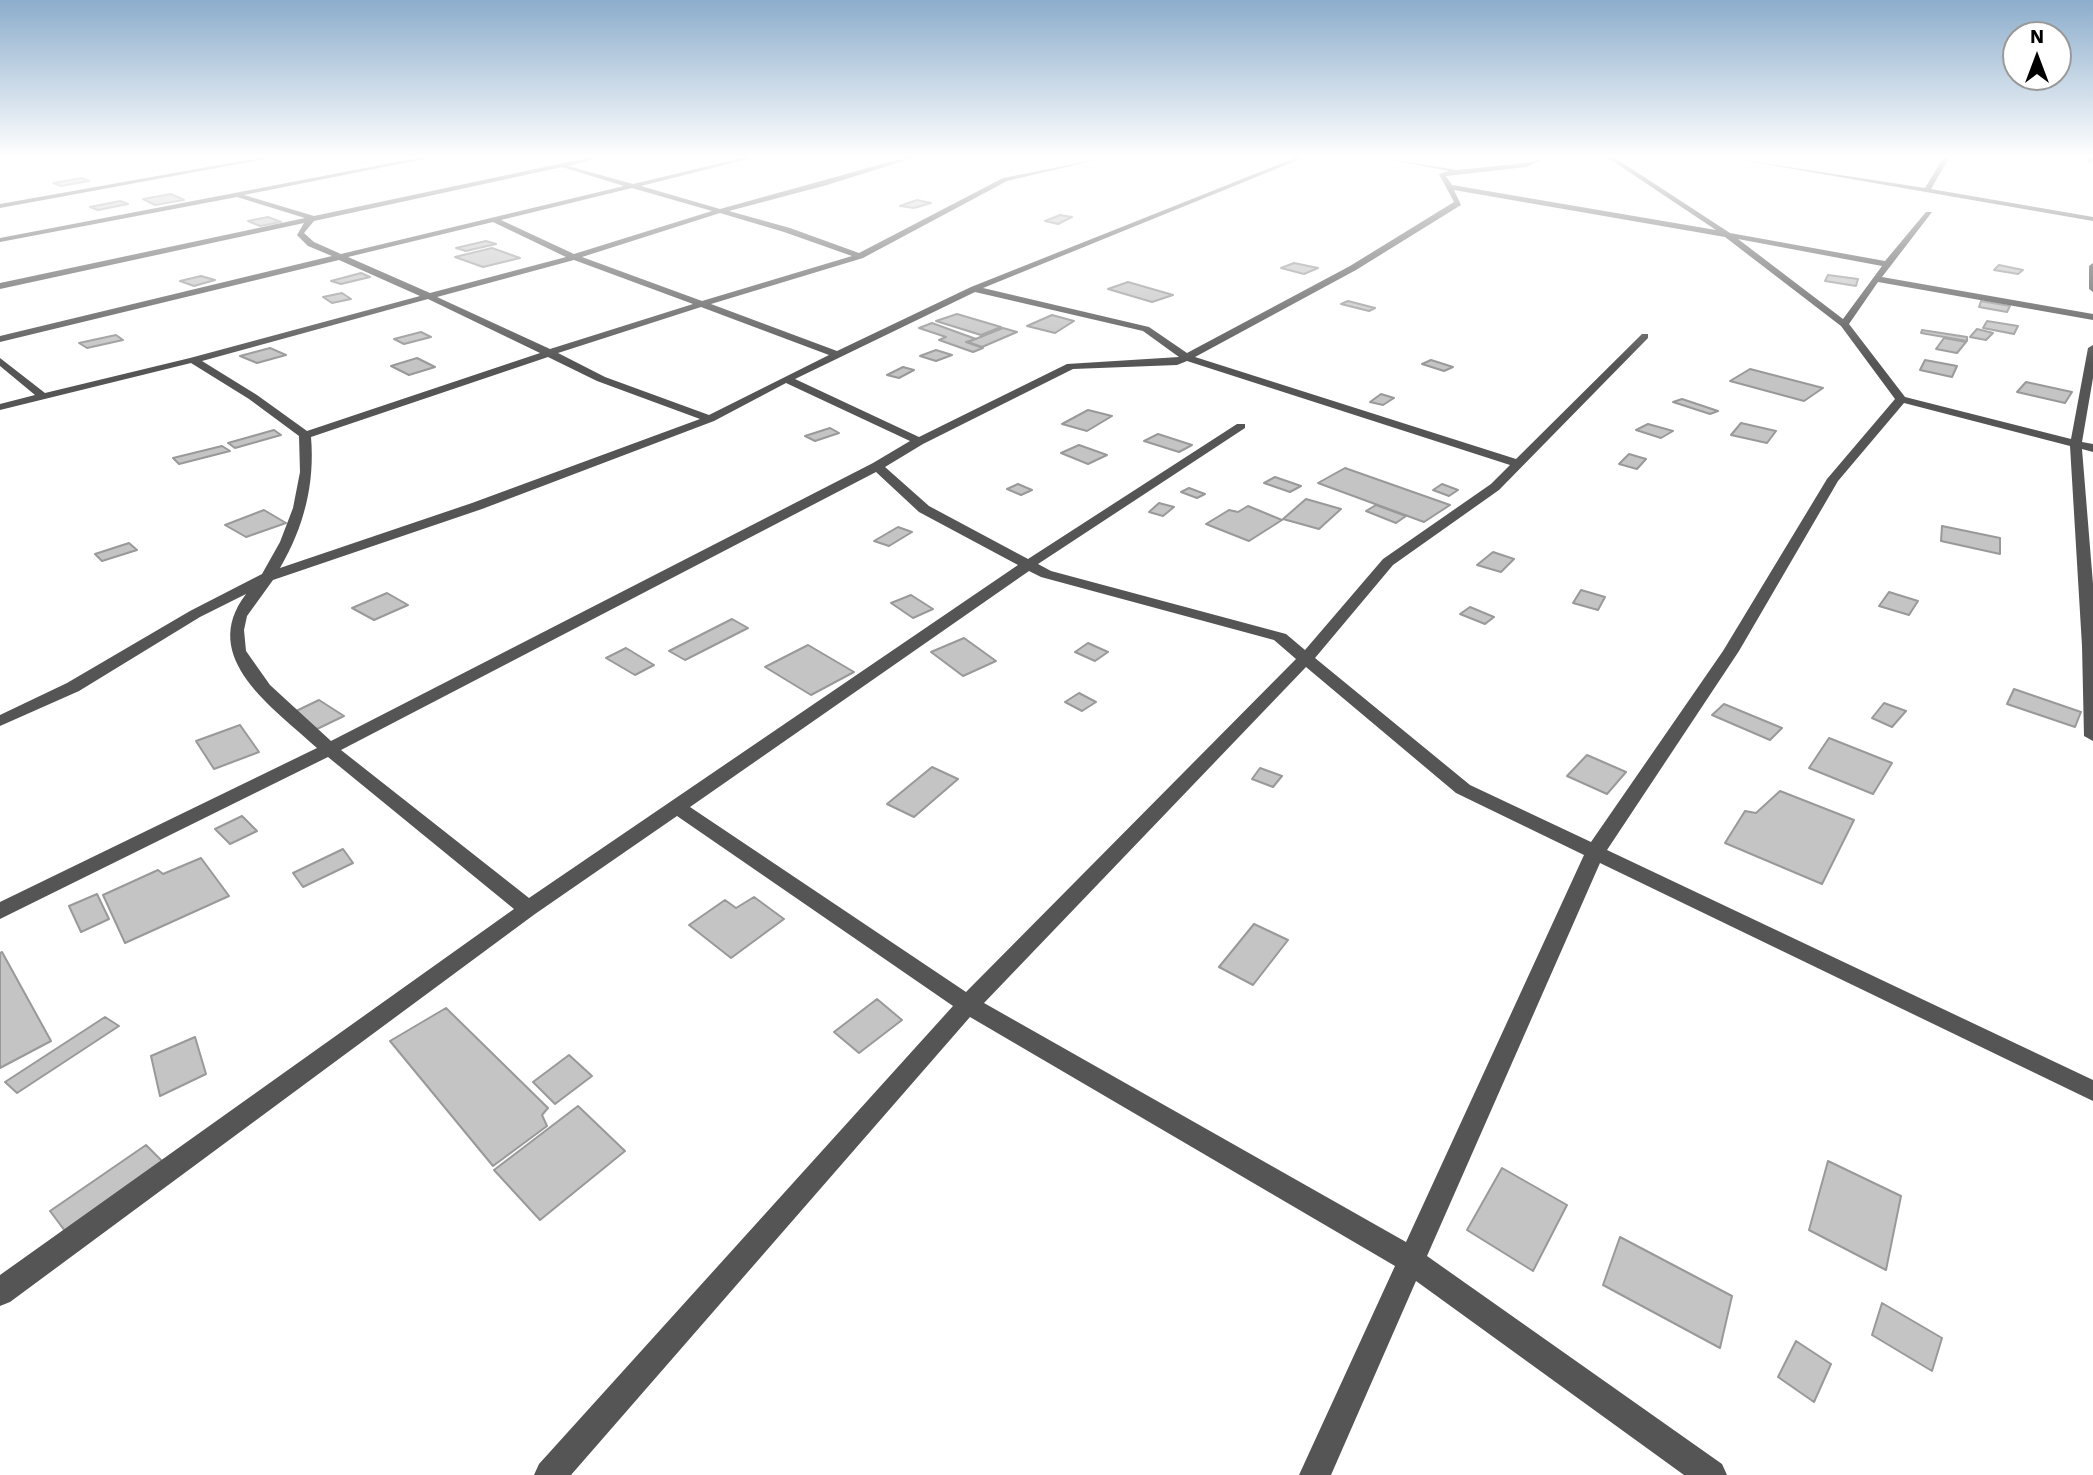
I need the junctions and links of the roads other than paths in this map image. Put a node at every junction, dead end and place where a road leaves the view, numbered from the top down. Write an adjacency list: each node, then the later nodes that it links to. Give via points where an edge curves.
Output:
1 (72, 227): 15 (street)
2 (271, 227): 22 (street)
3 (305, 227): 17 (street, via 300,233 303,239)
4 (461, 227): 17 (street)
5 (509, 227): 18 (street)
6 (669, 227): 18 (street)
7 (769, 227): 16 (street)
8 (915, 227): 16 (street)
9 (1129, 227): 23 (street)
10 (1420, 227): 34 (street, via 1353,268)
11 (1680, 227): 14 (street)
12 (1716, 227): 14 (street)
13 (1918, 227): 19 (street)
14 (1728, 235): 19 (street); 28 (street)
15 (0, 240)
16 (860, 256): 26 (street)
17 (344, 257): 25 (street); 30 (street)
18 (574, 257): 25 (street); 26 (street)
19 (1887, 264): 21 (street)
20 (2093, 266): 24 (street)
21 (1876, 279): 27 (street); 28 (street)
22 (0, 286)
23 (974, 289): 33 (street); 34 (street, via 1146,329)
24 (2093, 289)
25 (427, 297): 32 (street); 35 (street)
26 (701, 304): 32 (street); 33 (street)
27 (2093, 317)
28 (1844, 324): 39 (street)
29 (1645, 337): 47 (street)
30 (0, 339)
31 (2093, 348): 45 (street)
32 (548, 352): 41 (street, via 601,379); 43 (street)
33 (837, 354): 37 (street)
34 (1186, 357): 44 (street, via 1177,362 1071,366); 47 (street)
35 (193, 360): 38 (street); 43 (street)
36 (0, 361): 38 (street)
37 (786, 379): 41 (street); 44 (street)
38 (42, 396): 40 (street)
39 (1901, 399): 45 (street); 57 (street, via 1833,479 1731,651)
40 (0, 407)
41 (710, 419): 50 (street, via 477,506)
42 (1241, 426): 49 (street)
43 (304, 435): 50 (street, via 302,505 291,537)
44 (919, 441): 48 (street)
45 (2076, 444): 46 (street); 51 (street)
46 (2093, 448)
47 (1518, 463): 52 (street, via 1495,486 1388,562)
48 (877, 466): 49 (street, via 924,509); 55 (street)
49 (1029, 564): 52 (street, via 1046,573 1280,636); 56 (street)
50 (267, 577): 53 (street, via 195,614 73,688); 55 (street, via 236,623 238,653 263,687)
51 (2092, 646): 54 (street)
52 (1306, 658): 57 (street, via 1463,789); 60 (street)
53 (0, 721)
54 (2093, 736)
55 (328, 749): 58 (street); 59 (street)
56 (677, 807): 58 (street); 60 (street)
57 (1595, 852): 61 (street); 62 (street)
58 (528, 909): 63 (street)
59 (0, 911)
60 (968, 1006): 62 (street); 64 (street)
61 (2093, 1091)
62 (1412, 1261): 65 (street); 66 (street)
63 (0, 1292)
64 (550, 1475)
65 (1315, 1475)
66 (1711, 1475)

